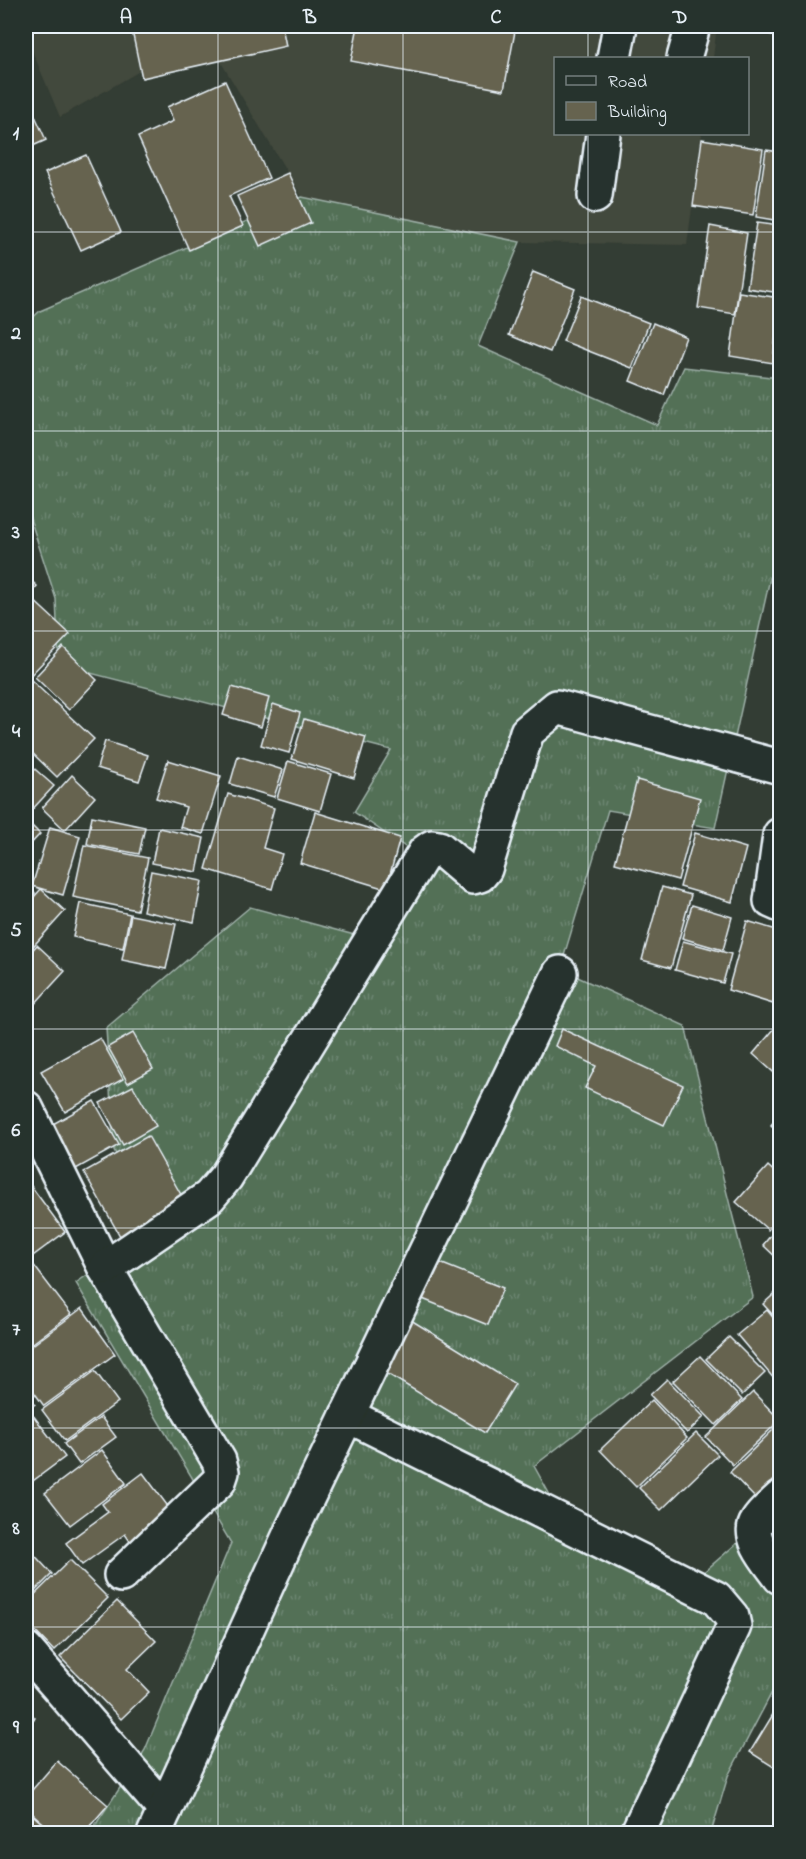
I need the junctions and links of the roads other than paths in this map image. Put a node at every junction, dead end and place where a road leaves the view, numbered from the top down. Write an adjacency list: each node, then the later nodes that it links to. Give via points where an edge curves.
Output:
1 (620, 26): 3 (street)
2 (693, 26): 4 (street)
3 (614, 57)
4 (684, 57)
5 (603, 135): 6 (street)
6 (595, 196)
7 (780, 767): 12 (street, via 557,707 540,719 527,732 485,869 472,876 439,848 425,852 226,1177 209,1197)
8 (780, 835): 9 (street, via 771,902)
9 (780, 905)
10 (560, 972): 13 (street)
11 (26, 1108): 12 (street)
12 (105, 1268): 15 (street, via 222,1472 219,1482)
13 (347, 1415): 18 (street); 19 (street, via 716,1598 732,1617 734,1626)
14 (780, 1498): 16 (street, via 757,1521 754,1533)
15 (121, 1575)
16 (780, 1577)
17 (26, 1650): 18 (street)
18 (160, 1822)
19 (637, 1833)

